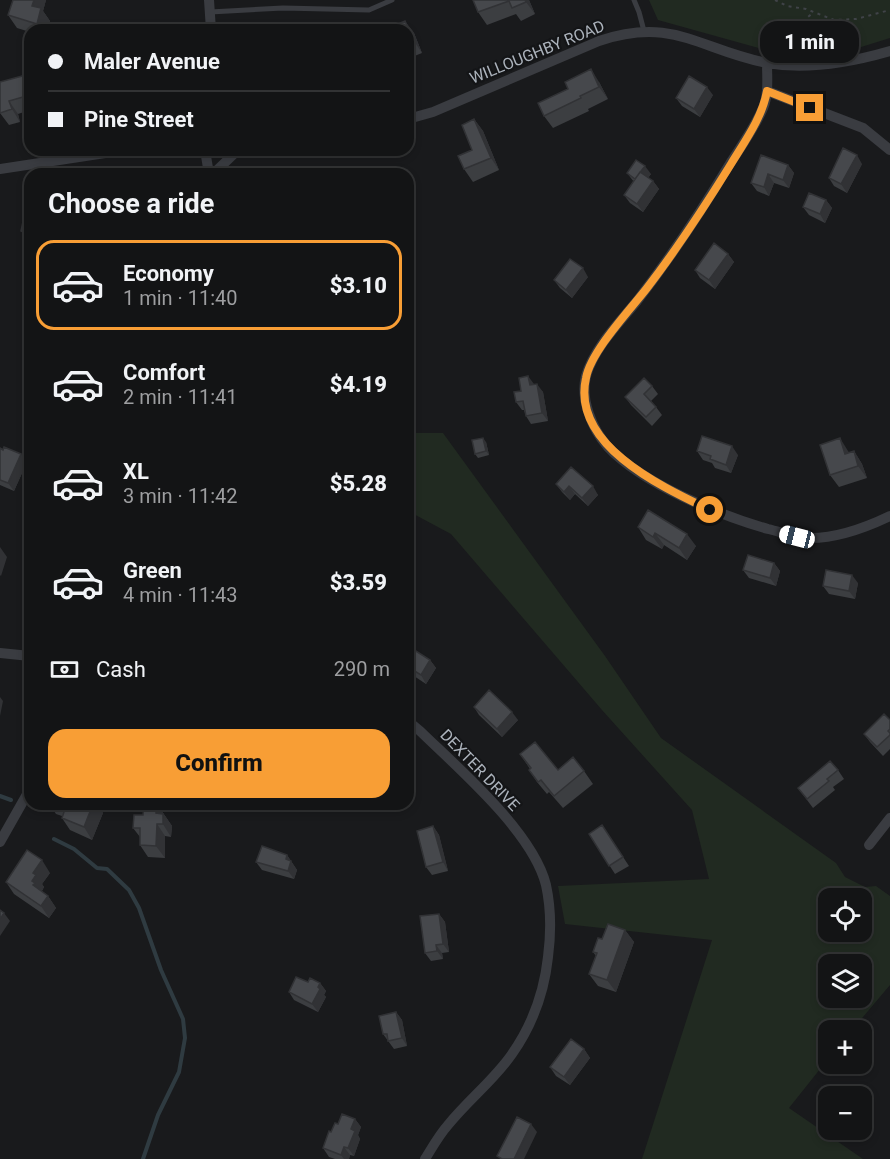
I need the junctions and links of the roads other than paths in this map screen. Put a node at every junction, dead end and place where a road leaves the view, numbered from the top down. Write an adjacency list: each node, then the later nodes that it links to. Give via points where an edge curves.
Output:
1 (209, 0): 4 (street)
2 (392, 0): 4 (lane, via 369,10 283,8)
3 (634, 0): 6 (lane)
4 (210, 12): 5 (street)
5 (211, 24)
6 (644, 31): 8 (street, WILLOUGHBY ROAD, via 682,35); 10 (street, WILLOUGHBY ROAD, via 599,41)
7 (890, 51): 8 (street, WILLOUGHBY ROAD, via 841,62)
8 (772, 64): 9 (street)
9 (767, 91): 11 (street, via 863,128); 16 (street, via 764,106 724,175 665,265 589,367 585,378 588,412 608,447 638,471 691,501 751,524 797,537 824,537 872,525)
10 (414, 117)
11 (890, 150)
12 (86, 156): 15 (street)
13 (231, 156): 14 (street)
14 (218, 168)
15 (0, 169)
16 (890, 516)
17 (0, 653): 18 (street)
18 (24, 655)
19 (414, 726): 24 (street, DEXTER DRIVE, via 500,810 532,854 546,884 550,942 546,976 534,1019 512,1055 446,1126)
20 (24, 800): 22 (street)
21 (890, 818): 23 (street)
22 (0, 842)
23 (869, 845)
24 (425, 1159)

